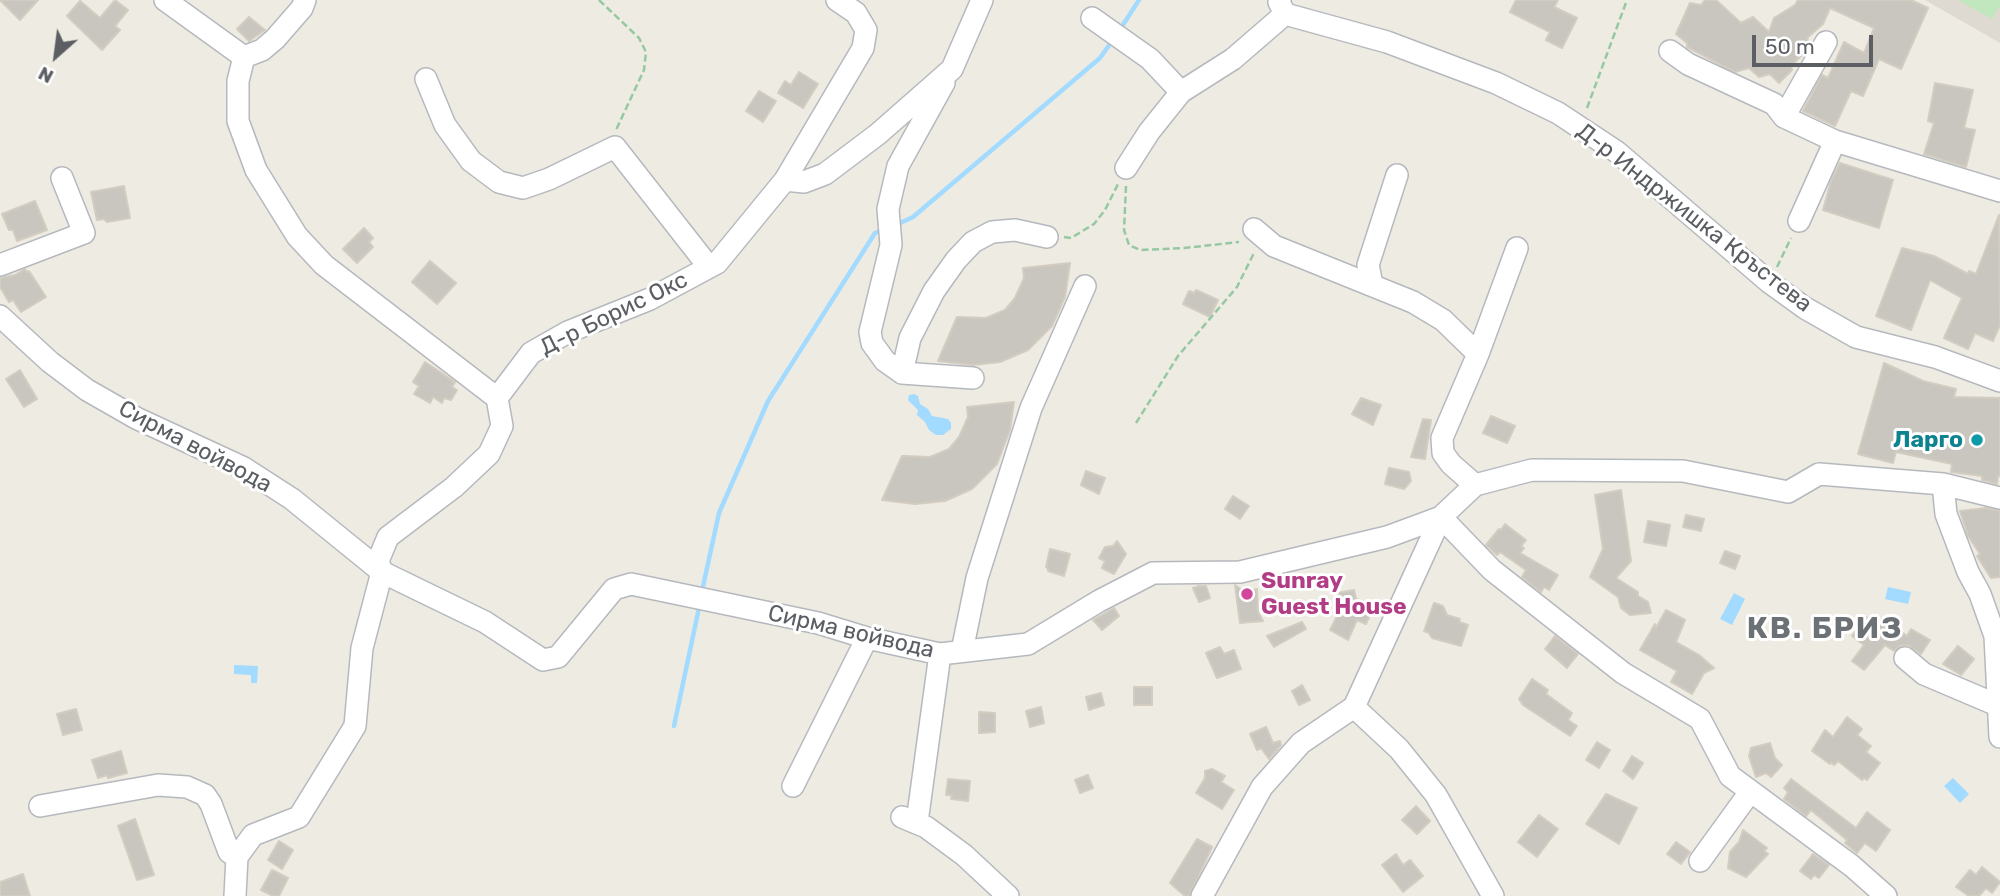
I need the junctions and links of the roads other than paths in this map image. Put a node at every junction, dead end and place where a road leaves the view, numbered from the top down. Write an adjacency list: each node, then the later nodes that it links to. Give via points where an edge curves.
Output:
1 (164, 0): 9 (street)
2 (305, 0): 9 (street, via 275,39)
3 (837, 0): 18 (street, Д-р Борис Окс, via 856,13 866,30 863,48)
4 (982, 0): 10 (street)
5 (1282, 7): 12 (street, via 1233,59); 32 (street, Д-р Индржишка Кръстева, via 1496,83 1558,113 1617,152 1805,308 1856,337 1935,356)
6 (1092, 18): 12 (street, via 1150,59)
7 (1826, 42): 13 (street)
8 (1670, 51): 13 (street, via 1774,104)
9 (244, 57): 33 (street, via 238,81 238,121 256,170 297,236 324,265)
10 (952, 69): 18 (street, via 825,174 804,182); 30 (street, via 898,166 888,209 891,245 870,332 885,361)
11 (426, 79): 25 (street, via 445,125 471,161 499,182 523,188 615,147)
12 (1181, 92): 15 (street)
13 (1784, 117): 14 (street)
14 (1835, 141): 19 (street); 20 (street)
15 (1126, 168)
16 (1397, 175): 26 (street, via 1368,265)
17 (62, 178): 24 (street, via 84,233)
18 (785, 180): 25 (street, Д-р Борис Окс)
19 (2000, 191)
20 (1799, 221)
21 (1250, 235): 26 (street)
22 (1047, 237): 30 (street, via 1015,230 992,232 973,242 934,291 910,338)
23 (1517, 248): 29 (street)
24 (0, 265)
25 (709, 267): 33 (street, Д-р Борис Окс, via 531,353)
26 (1372, 284): 29 (street, via 1443,320)
27 (1084, 286): 40 (street, via 1031,408 977,578)
28 (0, 316): 38 (street, Сирма войвода, via 87,390 244,468 292,499)
29 (1478, 354): 35 (street, via 1442,438 1443,453)
30 (902, 373): 31 (street)
31 (973, 378)
32 (2000, 381)
33 (497, 398): 38 (street, via 502,426 489,454 388,537 378,561)
34 (1943, 484): 35 (street, Сирма войвода, via 1819,474 1788,492 1683,471 1532,470); 36 (street, Сирма войвода); 43 (street, via 1946,514 1995,636)
35 (1475, 485): 37 (street, Сирма войвода)
36 (2000, 498)
37 (1441, 517): 40 (street, Сирма войвода, via 1387,537 1240,572 1153,573 1028,644); 44 (street); 47 (street, via 1492,570 1612,664 1700,719 1730,776)
38 (382, 572): 39 (street, Сирма войвода, via 485,622 535,655 558,657 614,589 631,584 818,623); 49 (street, via 362,648 355,726 299,817 253,835)
39 (867, 638): 41 (street, Сирма войвода); 46 (street)
40 (962, 651): 41 (street, Сирма войвода)
41 (940, 654): 52 (street, via 910,819 964,855)
42 (1905, 658): 43 (street, via 1924,674)
43 (1997, 705): 45 (street)
44 (1354, 707): 53 (street, via 1301,743 1262,787); 54 (street, via 1399,749 1436,795)
45 (2000, 737)
46 (793, 786)
47 (1750, 792): 50 (street); 55 (street)
48 (40, 806): 49 (street, via 158,785 187,787 205,795 229,852)
49 (237, 857): 51 (street)
50 (1700, 862)
51 (234, 896)
52 (1007, 896)
53 (1202, 896)
54 (1493, 896)
55 (1886, 896)

